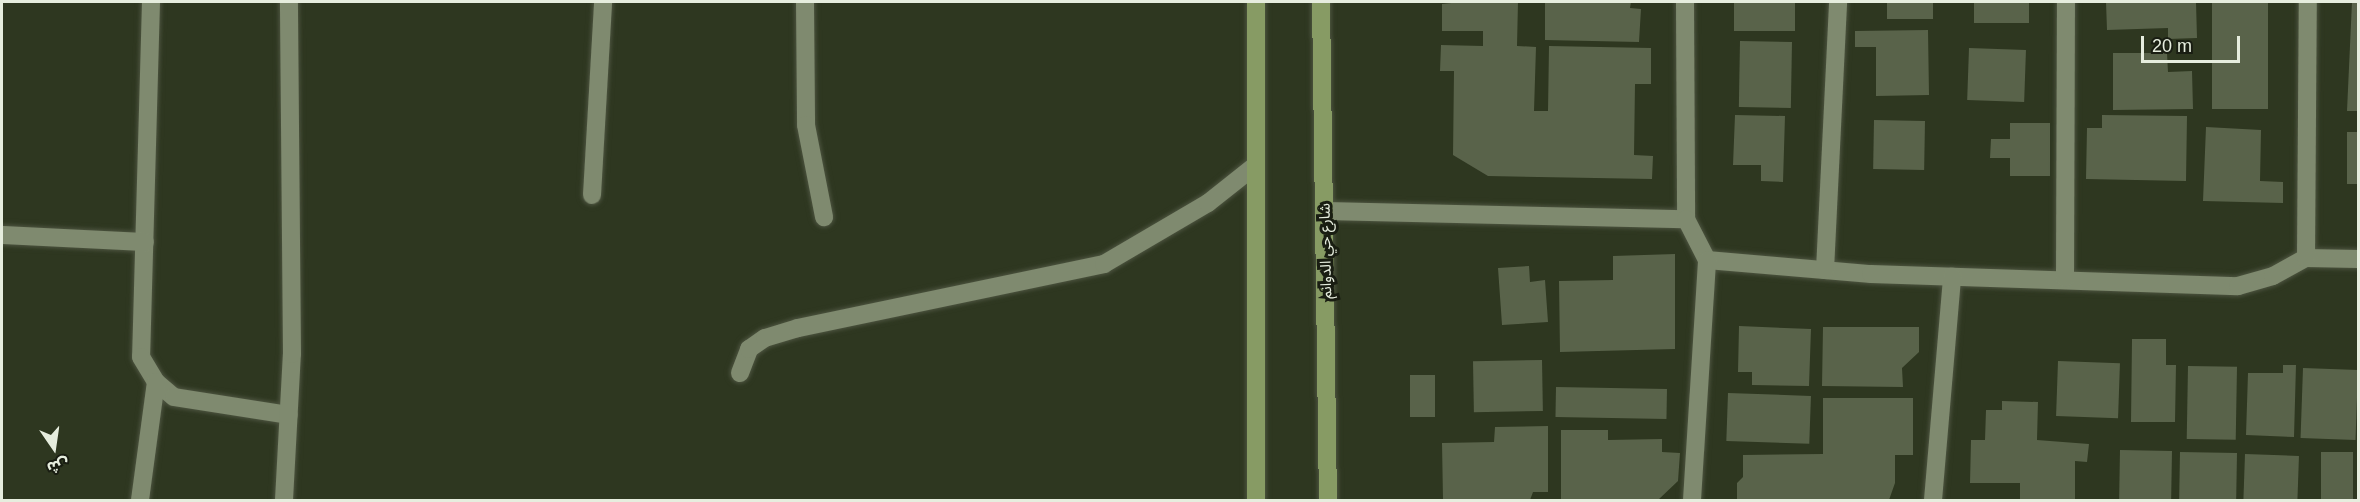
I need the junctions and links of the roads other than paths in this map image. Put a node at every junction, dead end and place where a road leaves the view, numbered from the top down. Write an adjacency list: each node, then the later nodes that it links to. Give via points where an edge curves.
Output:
1 (151, 2): 17 (street)
2 (289, 2): 26 (street)
3 (603, 2): 12 (street)
4 (805, 2): 14 (street, via 806,125)
5 (1256, 2): 11 (main road)
6 (1321, 2): 13 (main road, شارع حي الدوانم)
7 (1685, 2): 15 (street)
8 (1838, 2): 21 (street)
9 (2066, 2): 23 (street)
10 (2307, 2): 18 (street)
11 (1256, 165): 24 (street, via 1208,203 1104,264 798,328 765,338 749,349); 29 (main road)
12 (592, 195)
13 (1324, 211): 15 (street); 30 (main road, شارع حي الدوانم)
14 (825, 217)
15 (1686, 219): 20 (street)
16 (2, 235): 17 (street)
17 (144, 242): 25 (street, via 141,357)
18 (2306, 258): 19 (street); 23 (street, via 2273,276 2238,286)
19 (2358, 259)
20 (1707, 260): 21 (street); 31 (street)
21 (1825, 270): 22 (street)
22 (1952, 277): 23 (street); 32 (street)
23 (2065, 278)
24 (740, 373)
25 (156, 382): 26 (street, via 174,397); 27 (street)
26 (289, 415): 28 (street)
27 (140, 501)
28 (284, 501)
29 (1256, 501)
30 (1328, 501)
31 (1692, 501)
32 (1933, 501)

